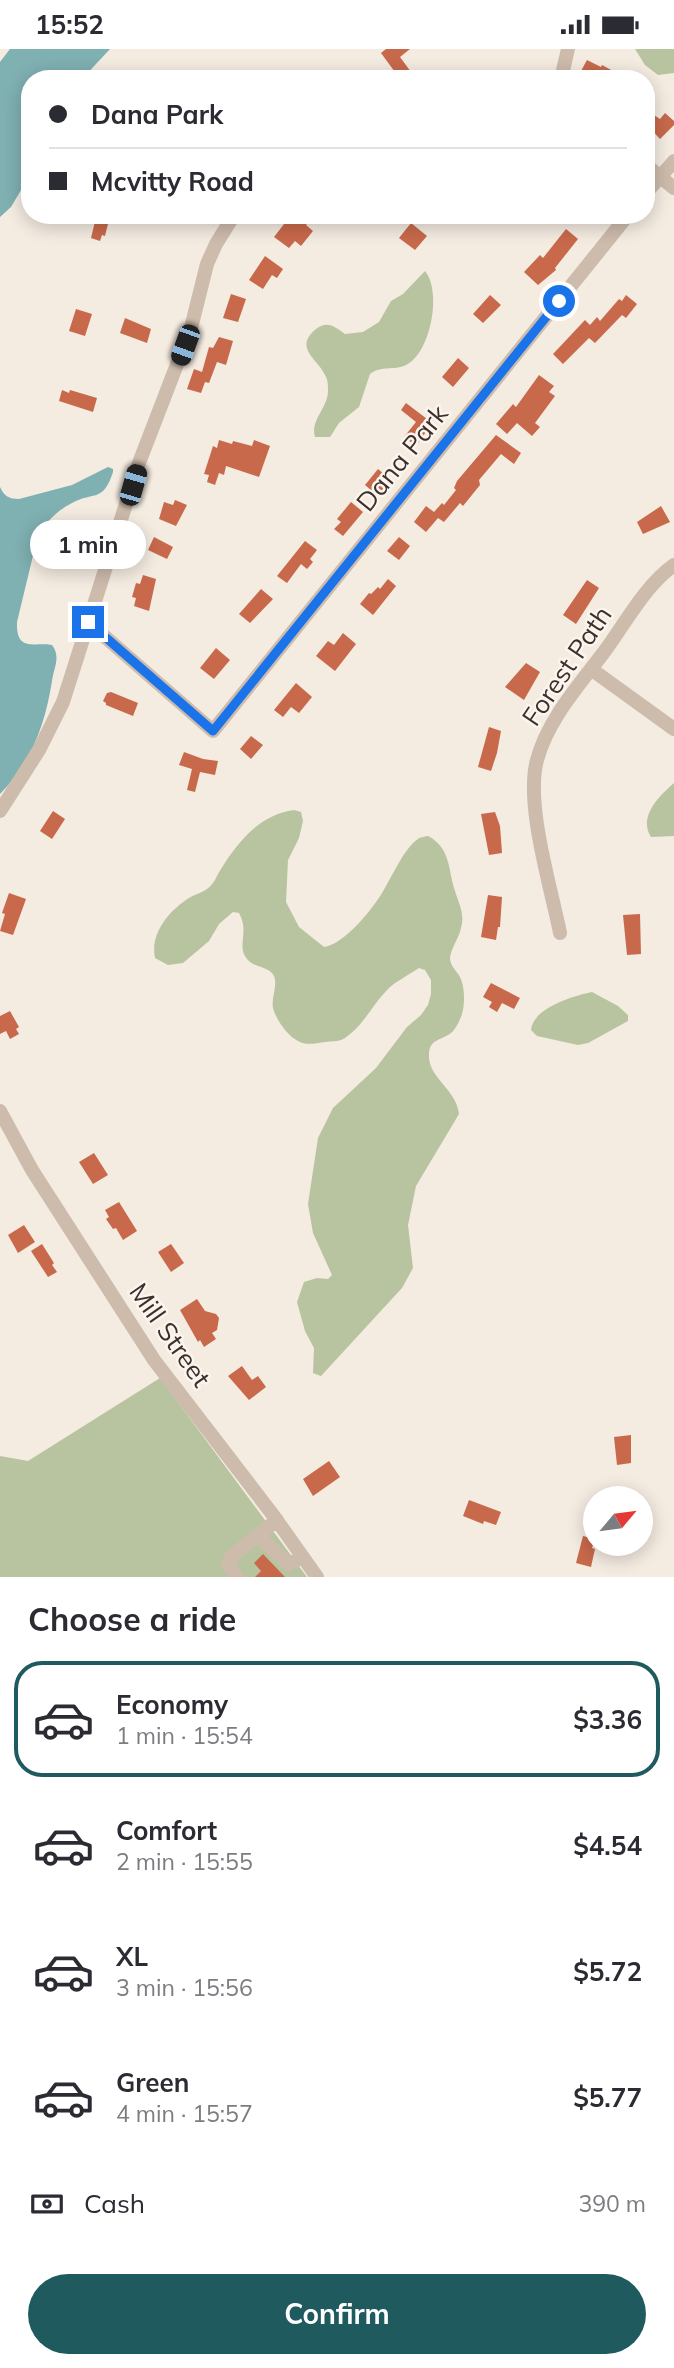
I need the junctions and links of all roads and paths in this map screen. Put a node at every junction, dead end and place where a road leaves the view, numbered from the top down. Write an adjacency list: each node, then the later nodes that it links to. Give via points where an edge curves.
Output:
1 (568, 49): 2 (street)
2 (563, 70)
3 (674, 161): 5 (street)
4 (655, 172): 5 (street)
5 (660, 176): 6 (street); 7 (street)
6 (655, 182)
7 (674, 188)
8 (228, 224): 11 (street, via 207,264 191,328 139,463)
9 (621, 224): 11 (street, Dana Park, via 213,731)
10 (674, 565): 12 (street, Forest Path, via 653,585)
11 (88, 622): 14 (street, via 54,723)
12 (592, 669): 13 (street); 15 (street, Forest Path, via 552,725 537,761 539,831)
13 (674, 729)
14 (0, 811)
15 (560, 933)
16 (0, 1111): 17 (street, Mill Street, via 32,1170 154,1360)
17 (277, 1520): 18 (street); 19 (street, Mill Street)
18 (257, 1535): 19 (street, via 289,1564); 20 (street, via 228,1561)
19 (303, 1557): 21 (street, Mill Street)
20 (237, 1577)
21 (317, 1577)

